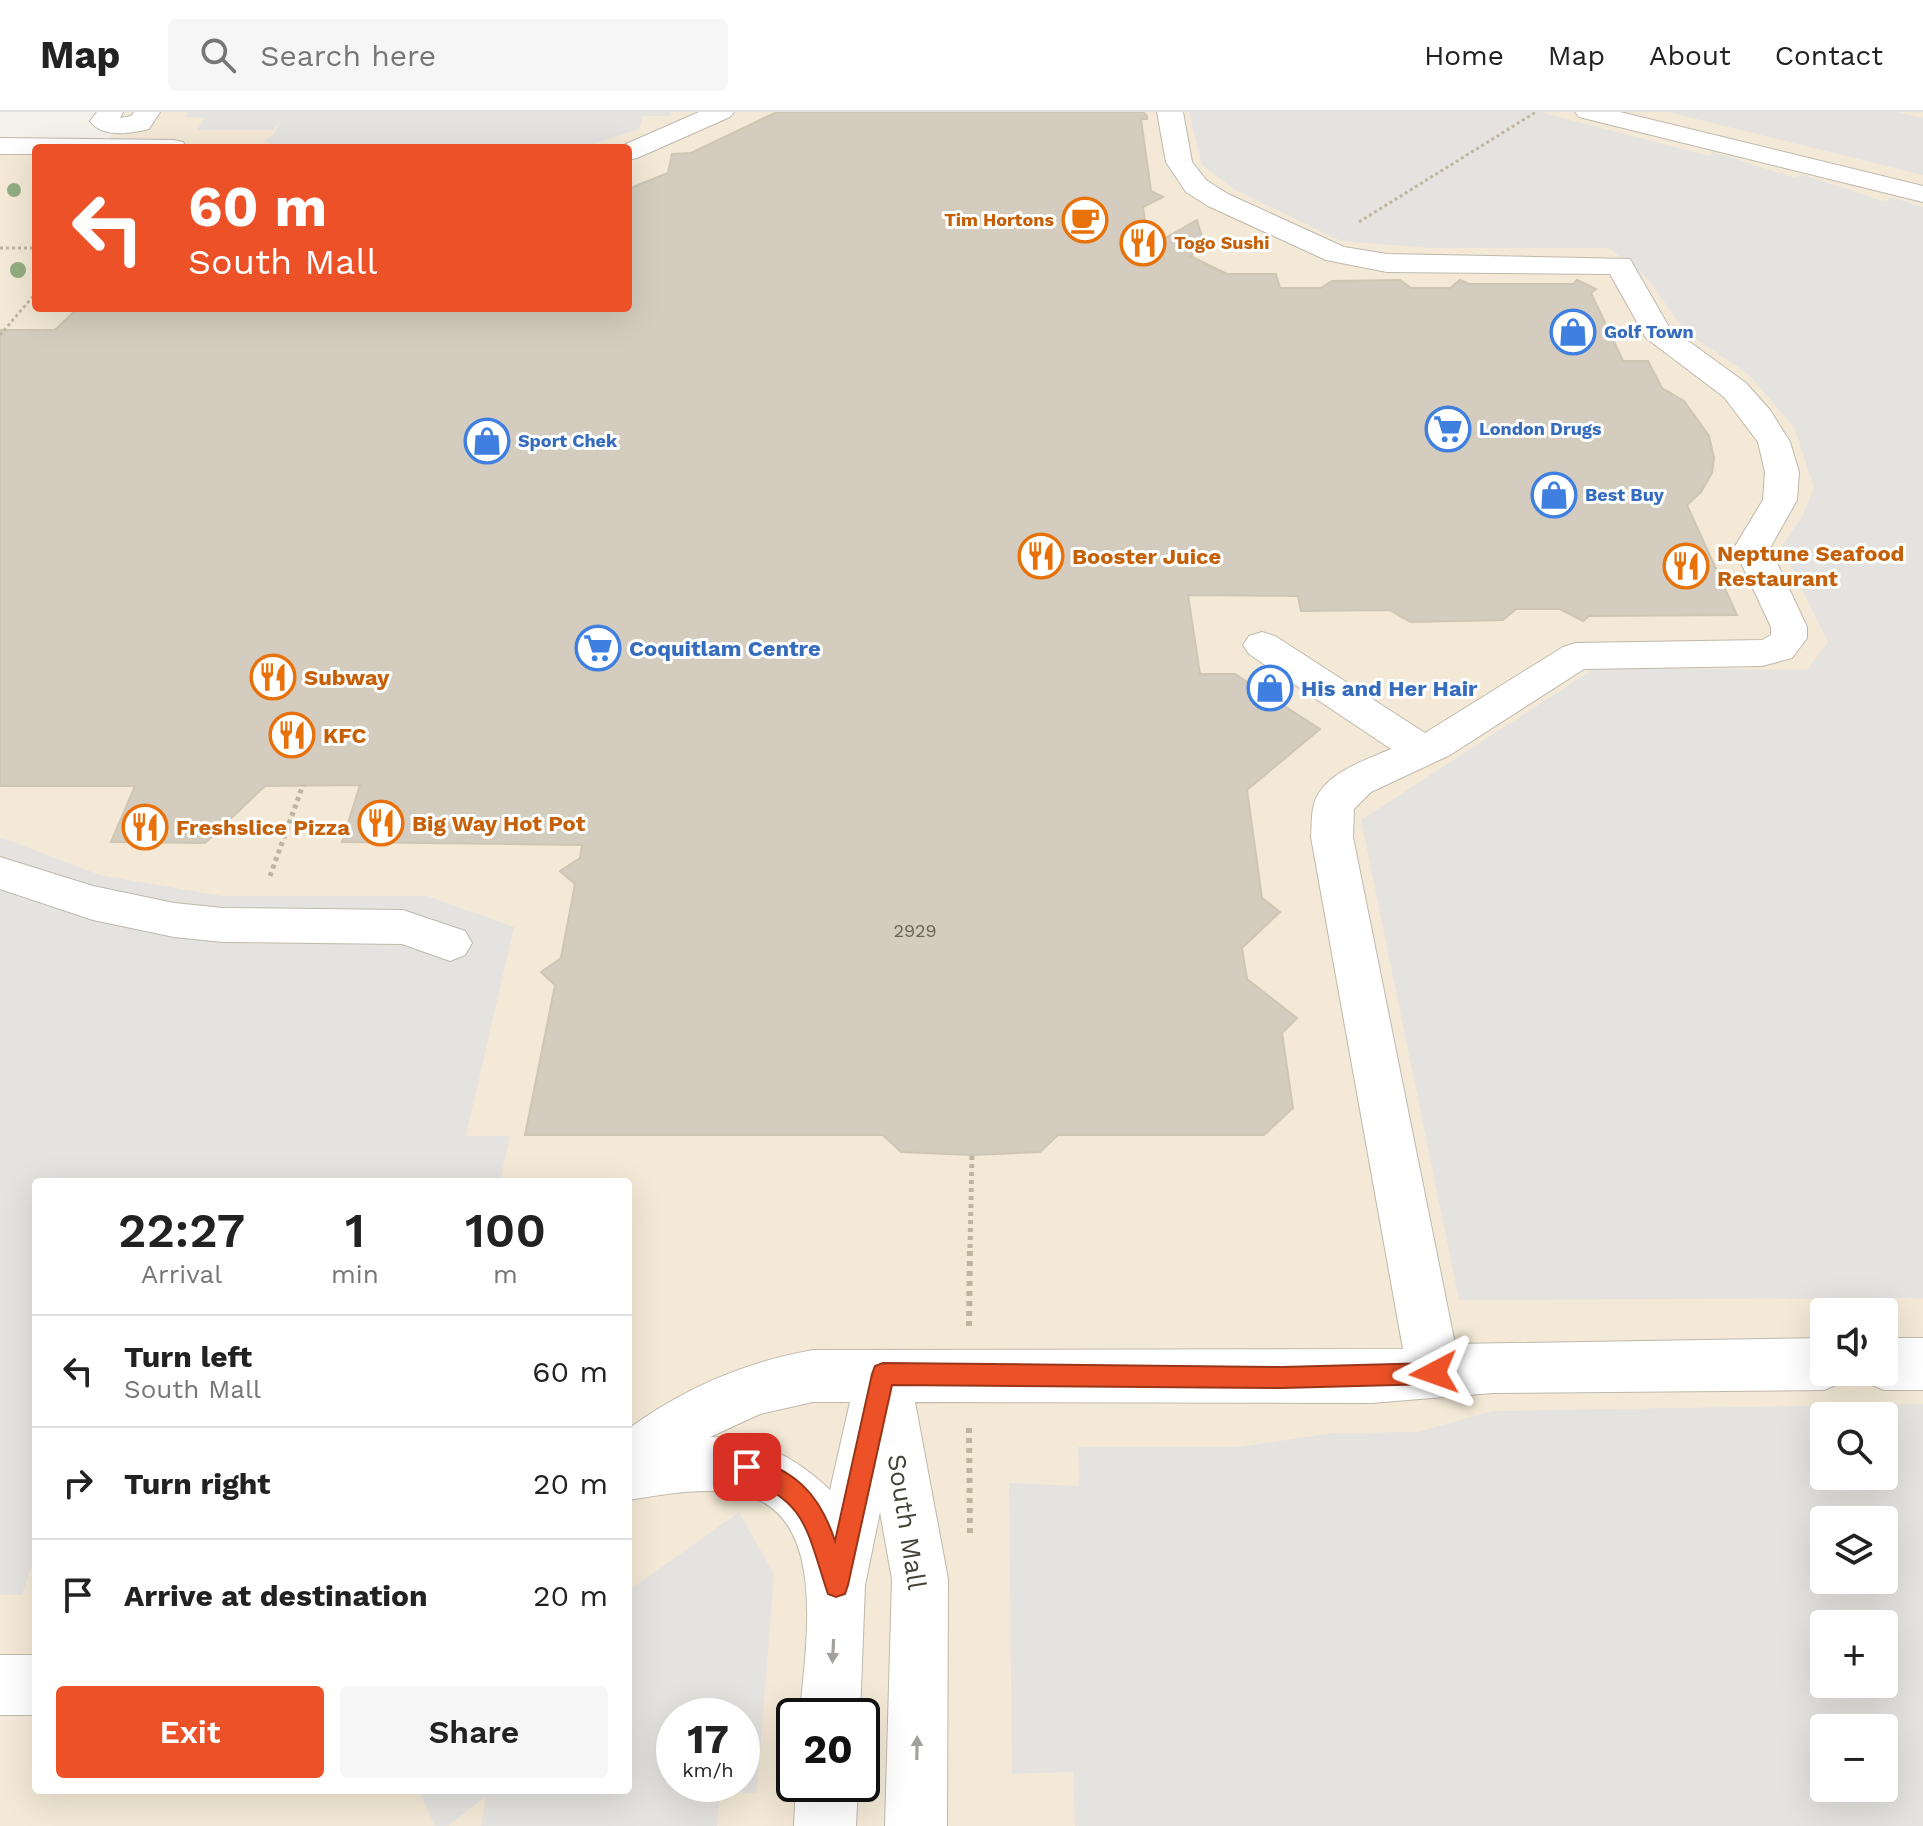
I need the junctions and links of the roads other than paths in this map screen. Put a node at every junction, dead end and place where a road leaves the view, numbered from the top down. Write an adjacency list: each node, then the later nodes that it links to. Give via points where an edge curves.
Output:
1 (147, 112): 5 (street, via 140,123)
2 (721, 112): 8 (street)
3 (1170, 112): 11 (street, via 1179,162 1196,186 1318,247 1375,262 1620,265 1654,329 1742,396 1768,429 1781,460 1780,500 1752,548 1789,627 1785,644 1762,653 1576,656)
4 (1588, 112): 9 (street)
5 (111, 128): 6 (street); 7 (street)
6 (161, 144)
7 (0, 146)
8 (632, 150)
9 (1923, 194)
10 (1262, 645): 11 (street)
11 (1424, 751): 17 (street, via 1346,789 1334,804 1331,820)
12 (0, 873): 13 (street, via 93,903 174,920 403,927)
13 (450, 943)
14 (1810, 1364): 17 (street, via 1493,1367)
15 (1898, 1364): 16 (street)
16 (1923, 1364)
17 (1434, 1373): 18 (street, via 1282,1378)
18 (883, 1374): 19 (street, via 813,1376 745,1390 697,1413); 21 (street, South Mall); 27 (street, South Mall, one-way to 18, via 920,1579)
19 (632, 1460)
20 (632, 1472): 21 (street, via 693,1463 747,1467 772,1475 815,1516)
21 (836, 1585): 24 (street, South Mall, one-way to 24)
22 (0, 1685): 23 (street)
23 (32, 1685)
24 (831, 1698)
25 (826, 1802): 26 (street)
26 (825, 1826)
27 (916, 1826)

